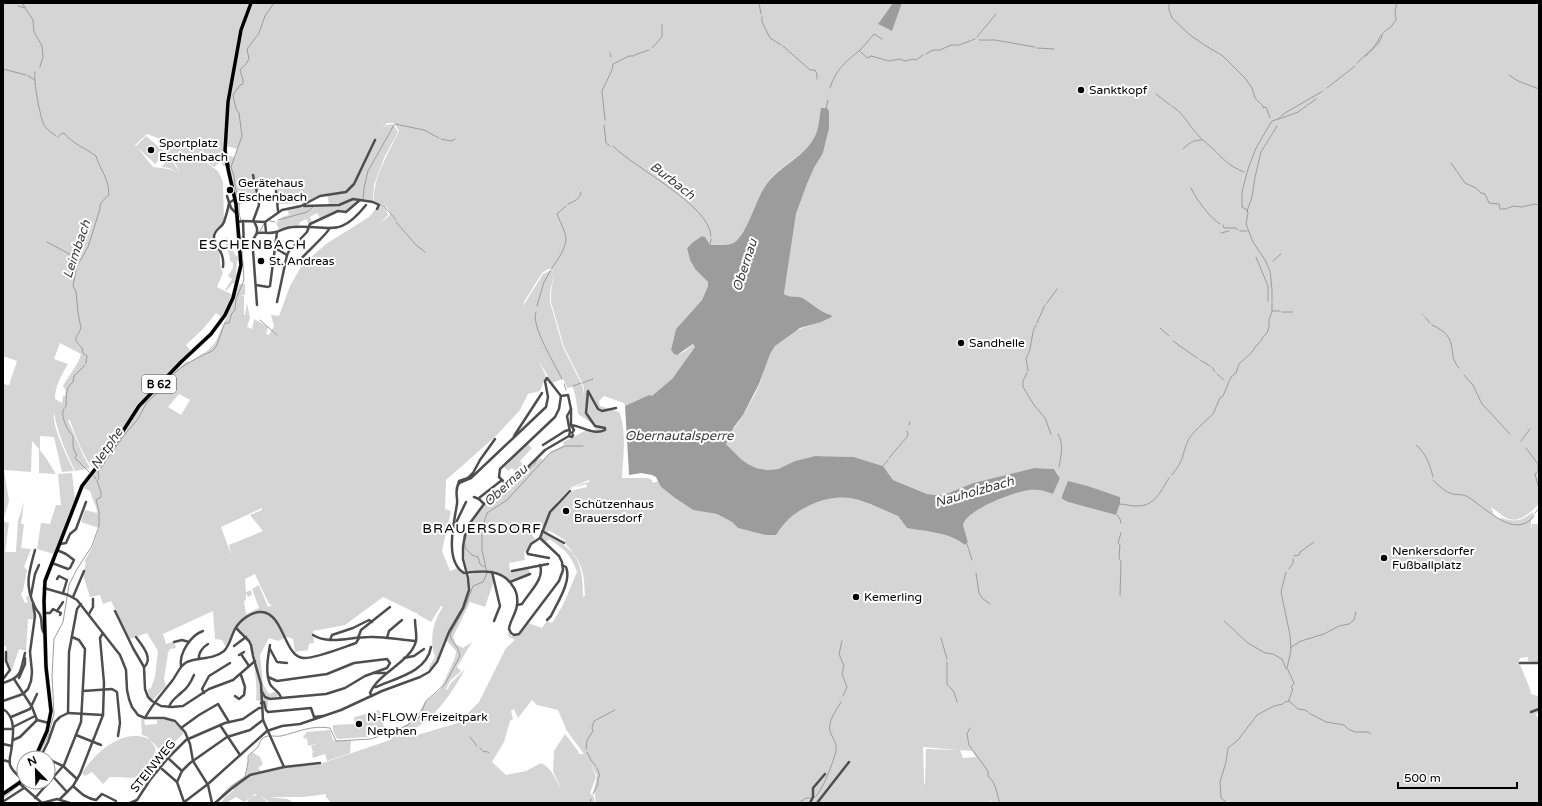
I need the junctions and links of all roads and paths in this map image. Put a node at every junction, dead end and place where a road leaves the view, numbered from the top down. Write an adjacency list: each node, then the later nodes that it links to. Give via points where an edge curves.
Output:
1 (251, 3): 6 (main road, B 62, via 241,30 228,102 225,146)
2 (375, 140): 9 (street, via 350,189 343,194 320,196)
3 (253, 174): 15 (street, via 259,205)
4 (276, 190): 12 (street)
5 (227, 196): 8 (street)
6 (235, 199): 8 (street); 13 (main road, B 62)
7 (360, 200): 9 (street, via 339,205); 11 (street, via 378,204); 18 (street, via 346,212 322,218 310,224)
8 (229, 202): 13 (street); 28 (street, via 224,222 214,237 214,242 224,256)
9 (302, 206): 12 (street)
10 (366, 206): 19 (street, via 349,222)
11 (377, 209)
12 (278, 211): 16 (street)
13 (237, 214): 14 (main road, B 62)
14 (241, 221): 15 (street); 24 (main road, B 62)
15 (253, 221): 16 (street); 17 (street)
16 (264, 222): 17 (street); 20 (street)
17 (257, 228): 22 (street)
18 (309, 228): 19 (street); 21 (street, via 288,227); 26 (street)
19 (330, 229): 27 (street)
20 (266, 232): 21 (street); 22 (street)
21 (277, 232): 25 (street)
22 (257, 233): 23 (street)
23 (250, 244): 24 (street); 29 (street, via 253,250)
24 (242, 247): 53 (main road, B 62, via 240,274 225,315 206,339 135,411 114,445 84,482)
25 (275, 248): 26 (street); 29 (street, via 270,286)
26 (287, 255): 30 (street)
27 (298, 262)
28 (224, 267)
29 (256, 285): 31 (street)
30 (277, 302)
31 (257, 305)
32 (542, 393): 38 (street)
33 (561, 396): 35 (street, via 568,395 570,409 567,416); 38 (street, via 547,378 546,407); 40 (street, via 555,417 500,469)
34 (616, 408): 35 (street, via 602,411 598,409 588,391 587,415 595,426 605,430 595,431)
35 (570, 425): 36 (street); 36 (street, via 574,430)
36 (570, 433): 39 (street, via 565,431); 42 (street, via 545,450)
37 (495, 439): 41 (street, via 473,473 459,481)
38 (512, 439): 41 (street, via 471,478)
39 (543, 445)
40 (502, 480): 42 (street); 45 (street)
41 (458, 485): 49 (street)
42 (507, 485): 48 (street)
43 (570, 491): 50 (street, via 550,512)
44 (474, 497): 45 (street)
45 (479, 499): 48 (street)
46 (86, 502): 53 (street, via 76,528 66,543)
47 (466, 502): 49 (street)
48 (484, 504): 64 (street, via 470,523 465,535 463,559)
49 (452, 531): 64 (street, via 456,566)
50 (542, 531): 51 (street); 52 (street)
51 (540, 538): 56 (street, via 531,544 527,552); 61 (street, via 559,556)
52 (564, 543)
53 (60, 544): 55 (main road, B 62)
54 (35, 550): 73 (street, via 28,574)
55 (57, 550): 57 (main road, B 62); 57 (street, via 74,560 68,569)
56 (549, 558)
57 (52, 563): 71 (main road, B 62)
58 (548, 564): 60 (street)
59 (39, 565): 73 (street)
60 (540, 565): 63 (street); 79 (street, via 541,576 522,604)
61 (562, 565): 79 (street, via 559,581 520,632 514,635 509,629); 89 (street, via 566,567 568,576)
62 (84, 570): 74 (street)
63 (512, 571)
64 (467, 572): 65 (street); 140 (street, via 469,588 465,602 434,667 422,676)
65 (492, 572): 68 (street); 69 (street, via 501,574)
66 (530, 574): 69 (street)
67 (57, 579): 72 (street, via 59,576 67,580)
68 (495, 581): 70 (street); 88 (street, via 500,606)
69 (510, 582): 79 (street, via 516,594)
70 (492, 585)
71 (44, 588): 72 (street); 83 (main road, B 62)
72 (65, 594): 74 (street)
73 (31, 595): 77 (street)
74 (74, 597): 78 (street)
75 (93, 599): 84 (street)
76 (62, 602): 81 (street)
77 (33, 604): 93 (street, via 41,617); 137 (street, via 35,616 30,652 32,678)
78 (81, 604): 84 (street); 96 (street, via 77,609)
79 (517, 605)
80 (390, 606): 90 (street)
81 (57, 611): 83 (street, via 53,609 50,613); 85 (street)
82 (115, 611): 123 (street)
83 (44, 613): 93 (main road, B 62)
84 (89, 614): 94 (street)
85 (60, 615)
86 (402, 620): 100 (street, via 389,631)
87 (415, 620): 102 (street)
88 (494, 620)
89 (547, 620)
90 (372, 622): 99 (street, via 359,632); 101 (street, via 369,620 336,634 330,637)
91 (236, 628): 98 (street); 99 (street, via 251,614 264,612 274,618 294,652 301,658 313,657 347,646 357,642); 113 (street, via 223,652)
92 (204, 631): 104 (street)
93 (44, 633): 161 (main road, B 62, via 47,684 51,701)
94 (103, 633): 133 (street, via 100,638); 157 (street, via 123,661 132,708)
95 (313, 635): 101 (street)
96 (72, 637): 135 (street, via 79,640 85,650); 151 (street, via 69,652)
97 (136, 637): 123 (street, via 147,654 148,662)
98 (246, 637): 106 (street); 115 (street)
99 (358, 638): 100 (street); 101 (street)
100 (387, 638): 102 (street)
101 (330, 640)
102 (416, 641): 112 (street)
103 (174, 642): 104 (street)
104 (189, 642): 121 (street, via 181,659)
105 (208, 644): 113 (street, via 198,656)
106 (234, 646)
107 (431, 647): 132 (street, via 426,659 415,670)
108 (424, 649): 112 (street, via 414,656)
109 (6, 652): 129 (street, via 10,670)
110 (244, 652): 114 (street, via 240,655)
111 (25, 655): 130 (street, via 19,673)
112 (404, 658): 125 (street)
113 (199, 659): 121 (street)
114 (244, 659): 116 (street); 122 (street)
115 (255, 661): 122 (street); 134 (street)
116 (241, 662)
117 (230, 663): 136 (street, via 209,676 202,689)
118 (287, 663): 128 (street, via 277,662 270,647)
119 (1520, 663): 120 (street)
120 (1539, 663)
121 (182, 666): 143 (street)
122 (250, 666): 127 (street)
123 (144, 668): 143 (street, via 146,692)
124 (373, 673): 125 (street); 128 (street, via 387,668 390,662 387,658 354,662 327,674 276,681); 141 (street, via 345,688 326,694)
125 (387, 673): 132 (street)
126 (194, 675): 146 (street, via 188,686)
127 (241, 675): 136 (street); 139 (street, via 244,681 244,695 239,699)
128 (268, 677): 141 (street, via 270,685)
129 (3, 679)
130 (14, 679): 131 (street); 137 (street)
131 (3, 683)
132 (374, 686): 140 (street, via 370,693)
133 (105, 690): 135 (street); 153 (street); 168 (street, via 115,690 119,695)
134 (262, 690): 141 (street, via 268,699); 144 (street)
135 (83, 691): 152 (street)
136 (204, 693): 146 (street, via 184,706)
137 (23, 694): 142 (street); 145 (street)
138 (37, 694): 145 (street)
139 (235, 696)
140 (372, 696): 155 (street)
141 (281, 698)
142 (3, 701)
143 (154, 702): 146 (street); 157 (street)
144 (261, 703): 147 (street); 155 (street, via 264,702 268,712 311,708 314,717)
145 (32, 707): 154 (street); 156 (street)
146 (169, 707)
147 (262, 708): 159 (street); 160 (street, STEINWEG, via 243,719)
148 (3, 709): 156 (street)
149 (1539, 709): 150 (street)
150 (1531, 712)
151 (68, 713): 152 (street); 177 (street, via 55,722)
152 (82, 714): 153 (street); 167 (street)
153 (103, 715): 172 (street)
154 (35, 716): 158 (street); 163 (street)
155 (325, 716): 166 (street)
156 (11, 717): 163 (street)
157 (145, 718): 164 (street, via 169,718)
158 (37, 720): 161 (street); 171 (street, via 20,737)
159 (263, 720): 166 (street); 169 (street, via 248,731)
160 (229, 722): 162 (street, STEINWEG); 164 (street, via 218,704)
161 (50, 723): 176 (main road, B 62)
162 (220, 725): 169 (street); 170 (street, STEINWEG)
163 (13, 728): 165 (street); 171 (street)
164 (181, 728): 170 (street)
165 (3, 729)
166 (268, 731): 178 (street); 187 (street)
167 (76, 735): 172 (street); 186 (street)
168 (118, 736)
169 (227, 737): 178 (street); 181 (street)
170 (188, 739): 179 (street, STEINWEG); 181 (street)
171 (12, 740): 175 (street)
172 (93, 742): 174 (street); 194 (street, via 84,768)
173 (3, 744): 175 (street)
174 (101, 745)
175 (12, 746): 182 (street)
176 (38, 750)
177 (44, 750)
178 (240, 755): 196 (street)
179 (168, 758): 189 (street); 208 (street, STEINWEG)
180 (3, 760): 182 (street)
181 (193, 761): 189 (street); 196 (street)
182 (10, 762): 191 (street)
183 (849, 762): 215 (street)
184 (56, 763): 186 (street)
185 (320, 763): 187 (street)
186 (63, 766): 192 (street); 194 (street)
187 (284, 767): 213 (street, via 247,777)
188 (162, 769): 195 (street)
189 (182, 771): 195 (street)
190 (825, 774): 214 (street, via 813,788)
191 (16, 775)
192 (56, 775)
193 (56, 779): 202 (street)
194 (77, 779): 198 (street)
195 (177, 782): 209 (street)
196 (208, 784): 209 (street); 210 (street)
197 (16, 786): 203 (main road)
198 (73, 786): 202 (street); 207 (street, via 88,798 96,800 102,794)
199 (16, 789): 206 (street)
200 (28, 790): 204 (street)
201 (42, 790): 204 (street)
202 (67, 792): 205 (street)
203 (4, 793)
204 (35, 798): 211 (street)
205 (60, 799): 211 (street); 212 (street)
206 (4, 801)
207 (116, 801)
208 (133, 802)
209 (183, 802)
210 (210, 802)
211 (42, 803)
212 (70, 803)
213 (215, 803)
214 (810, 803)
215 (817, 803)

